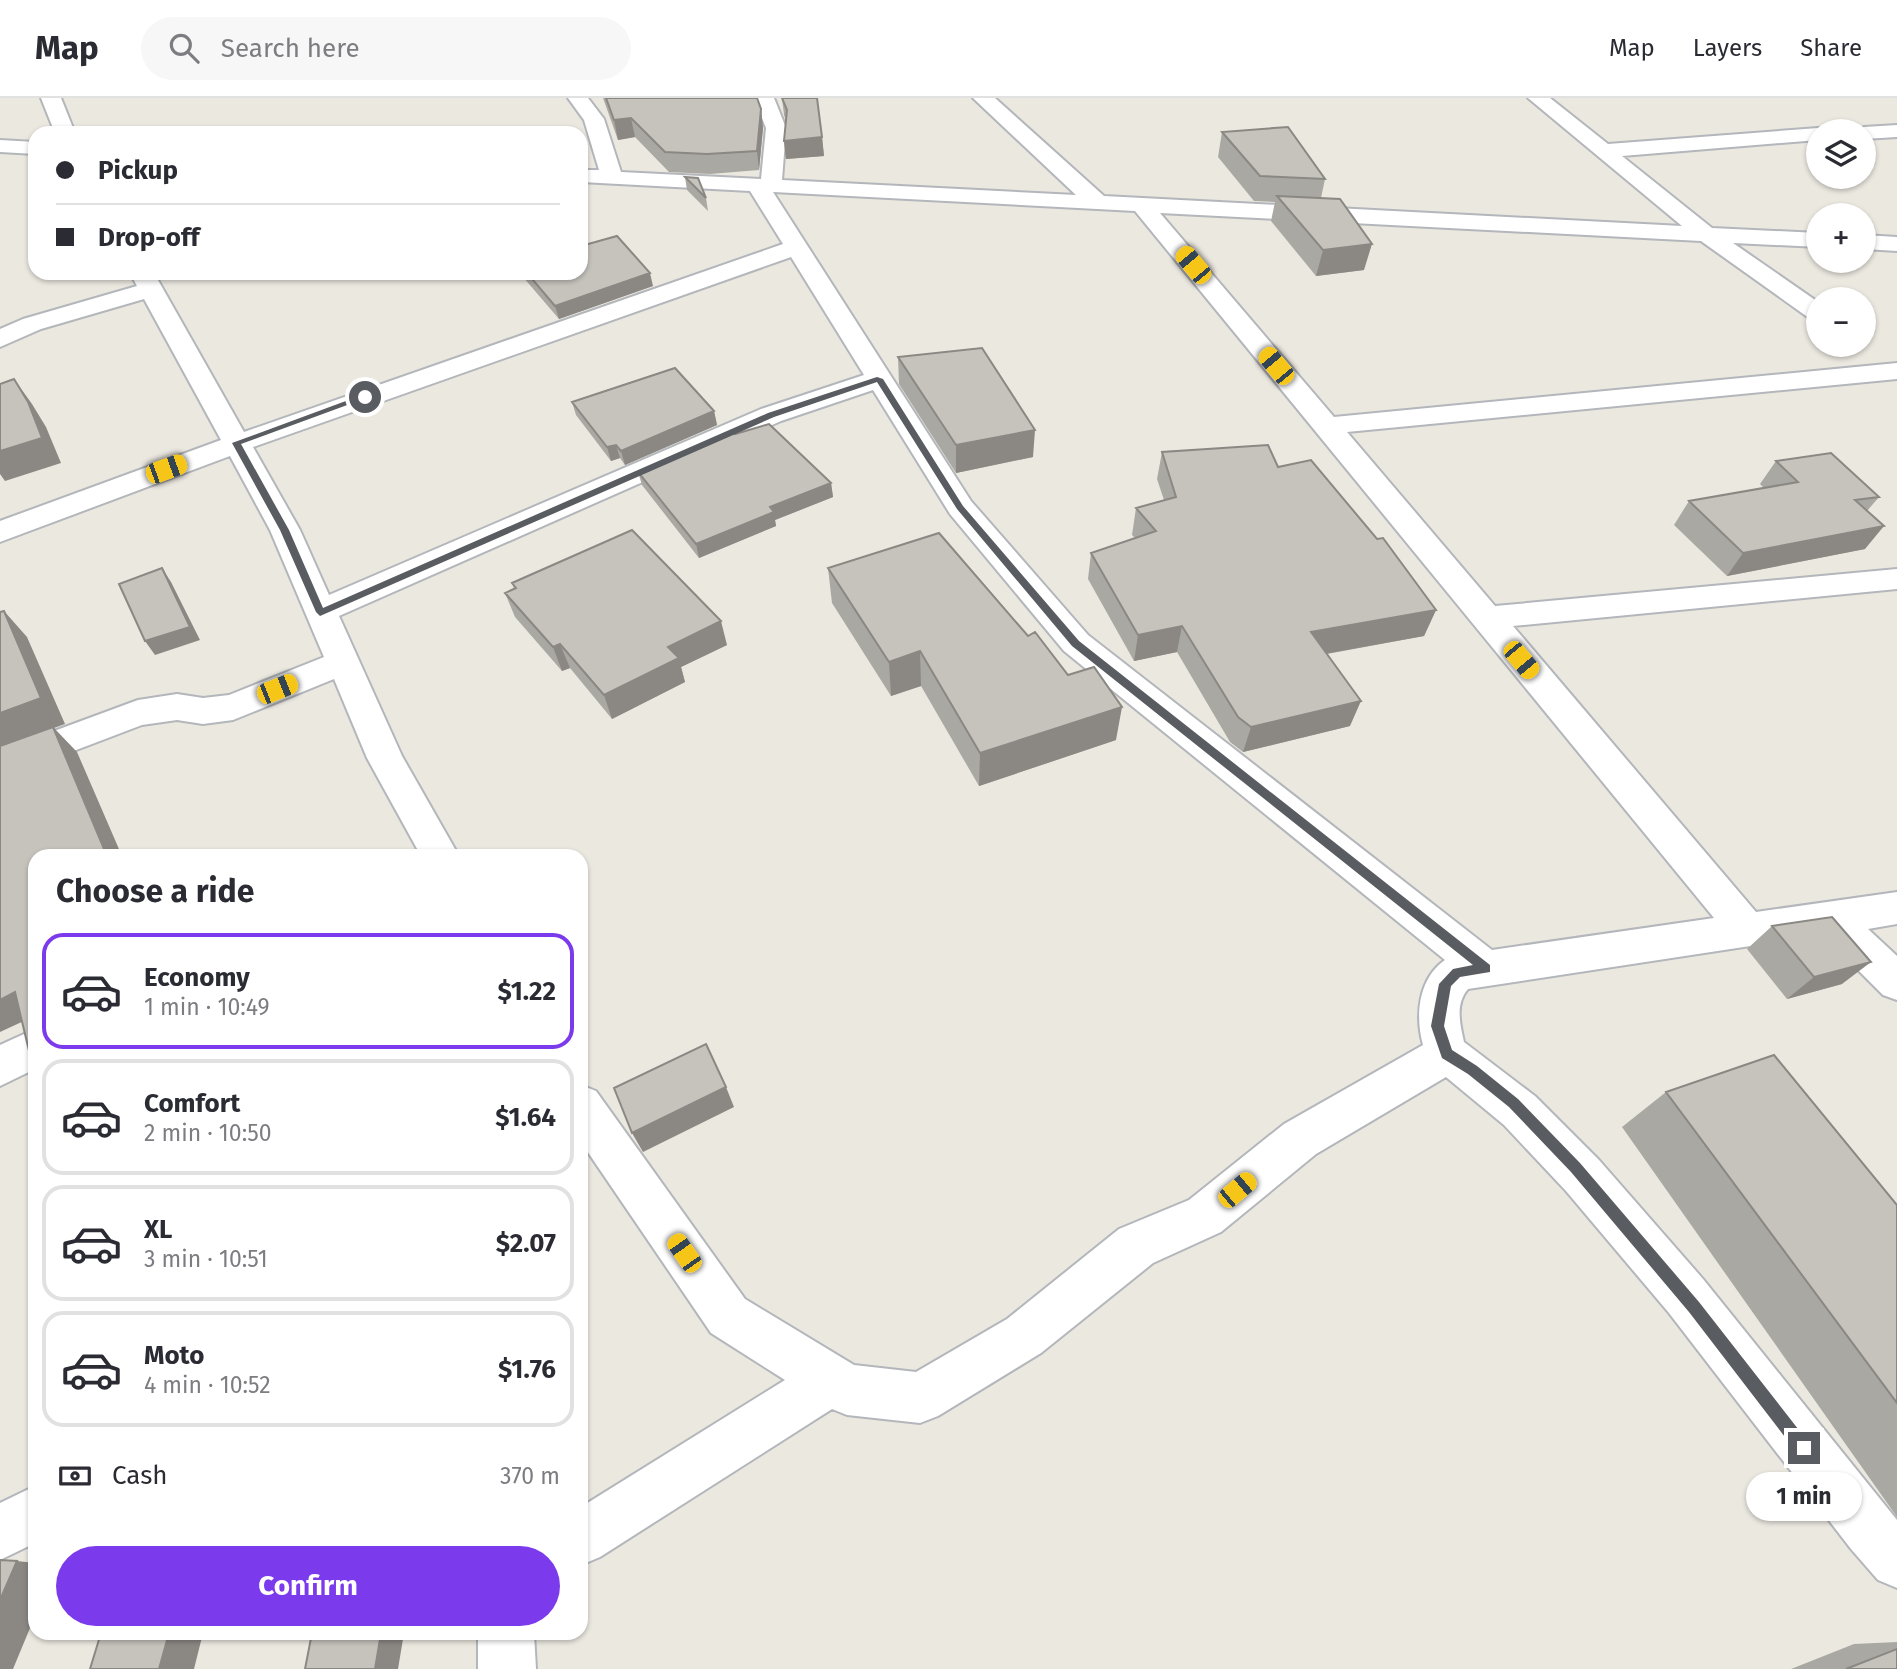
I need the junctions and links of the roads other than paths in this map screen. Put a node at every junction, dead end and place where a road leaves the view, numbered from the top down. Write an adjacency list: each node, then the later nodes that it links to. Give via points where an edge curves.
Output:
1 (51, 98): 6 (street)
2 (578, 98): 14 (street, via 594,118)
3 (764, 98): 15 (street, via 776,128)
4 (983, 98): 16 (street)
5 (1538, 98): 12 (street)
6 (62, 126)
7 (1896, 132): 8 (street)
8 (1876, 133)
9 (1806, 135): 12 (street)
10 (0, 146): 11 (street)
11 (28, 148)
12 (1603, 151): 18 (street)
13 (588, 176): 14 (street)
14 (612, 177): 15 (street)
15 (764, 185): 16 (street); 22 (street)
16 (1098, 203): 17 (street)
17 (1142, 205): 18 (street); 29 (street)
18 (1706, 234): 19 (street); 24 (street)
19 (1806, 239)
20 (1876, 243): 21 (street)
21 (1897, 244)
22 (797, 247): 28 (street); 30 (street)
23 (147, 281): 25 (street); 30 (street)
24 (1806, 305)
25 (0, 339)
26 (1876, 353): 27 (street)
27 (1897, 370): 29 (street)
28 (879, 379): 33 (street, via 771,415); 41 (street, via 960,508 1076,643)
29 (1326, 426): 34 (street)
30 (237, 443): 31 (street); 33 (street, via 285,530)
31 (0, 531)
32 (1897, 579): 34 (street)
33 (320, 612): 35 (street)
34 (1486, 618): 40 (street)
35 (343, 662): 36 (street, via 233,707 203,711 177,707 138,713); 37 (street)
36 (0, 765)
37 (428, 849)
38 (1897, 908): 39 (street)
39 (1831, 918): 40 (street); 42 (street)
40 (1747, 930): 41 (street)
41 (1486, 969): 44 (street, via 1457,972 1446,984 1438,1026)
42 (1897, 982)
43 (28, 1052): 45 (street)
44 (1447, 1054): 47 (street, via 1300,1139 1205,1216 1136,1246 1024,1336 920,1398 847,1390); 51 (street, via 1513,1103 1575,1167 1694,1307 1850,1509)
45 (0, 1066)
46 (588, 1115): 47 (street, via 728,1316)
47 (831, 1381): 50 (street)
48 (28, 1517): 49 (street)
49 (0, 1533)
50 (588, 1534)
51 (1897, 1561)
52 (506, 1640): 53 (street)
53 (507, 1669)

